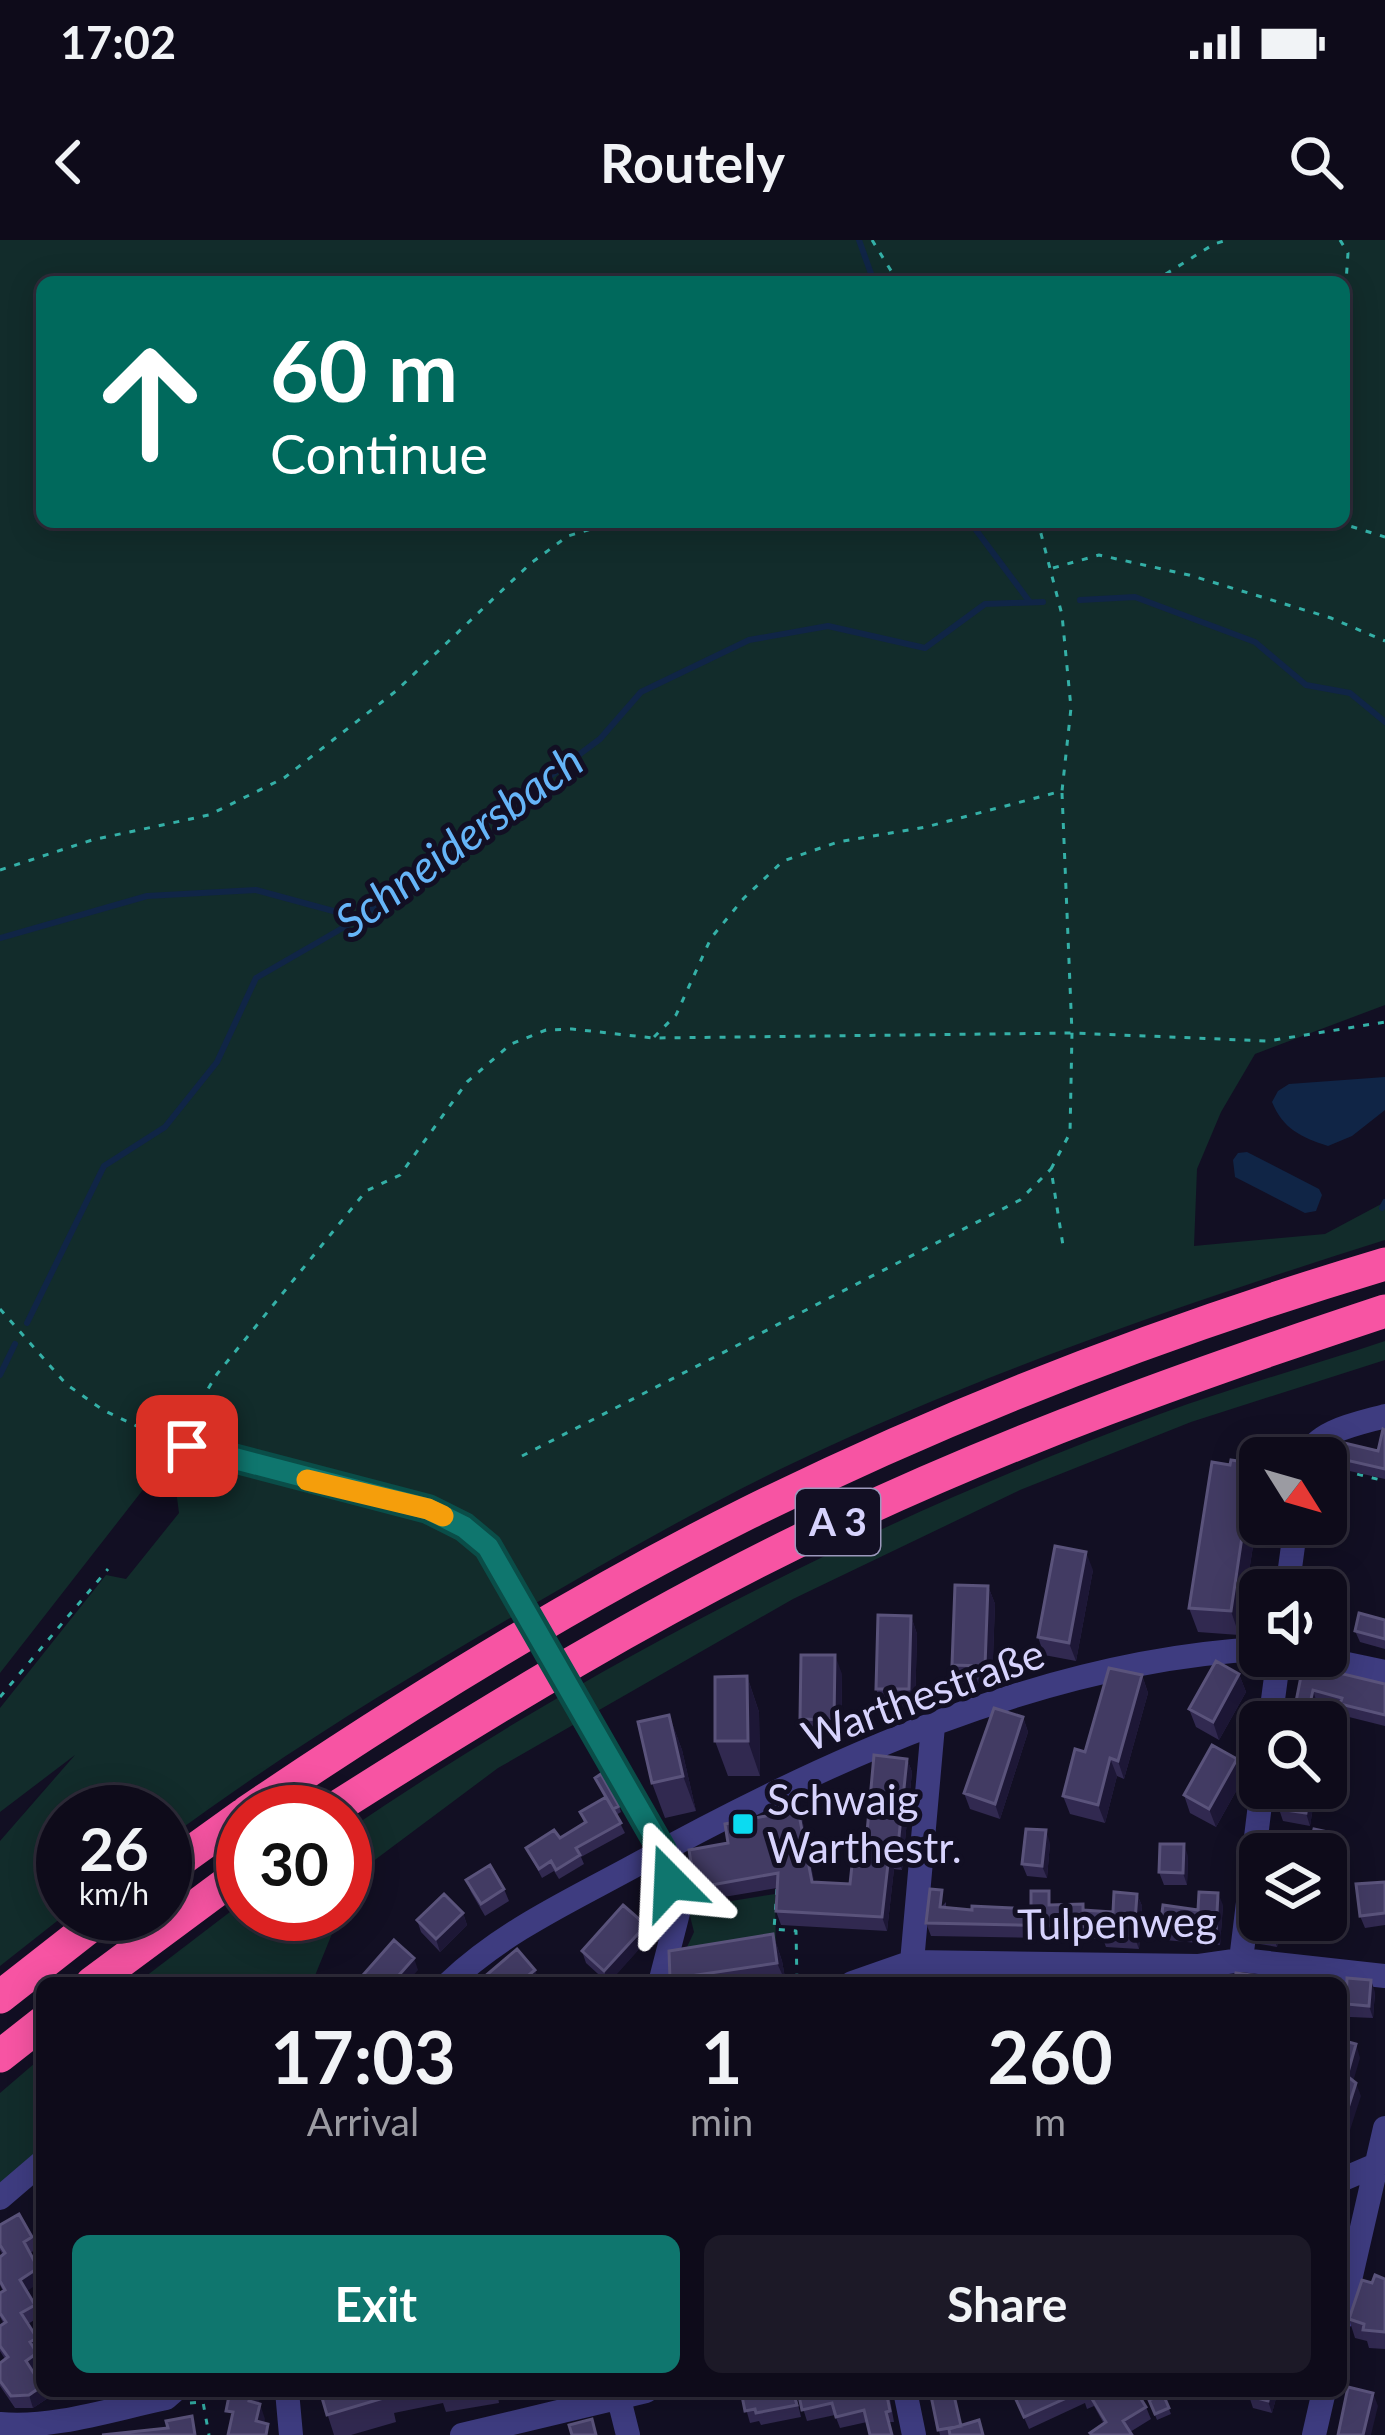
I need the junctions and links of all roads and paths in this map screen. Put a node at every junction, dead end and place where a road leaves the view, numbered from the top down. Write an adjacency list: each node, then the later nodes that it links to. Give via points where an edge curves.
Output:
1 (872, 240): 4 (path)
2 (1227, 240): 5 (path)
3 (1340, 240): 6 (path)
4 (894, 276)
5 (1163, 276)
6 (1346, 276)
7 (1350, 526): 10 (path)
8 (595, 528): 14 (path, via 531,563 396,691 284,778 209,815)
9 (1040, 528): 11 (path)
10 (1385, 537)
11 (1052, 569): 12 (path, via 1099,555 1190,574); 13 (path, via 1071,708)
12 (1385, 641)
13 (1062, 791): 16 (path); 17 (path, via 783,861 711,938 676,1016)
14 (0, 870)
15 (1385, 1022): 16 (path, via 1268,1041)
16 (1072, 1033): 17 (path); 18 (path, via 1070,1132)
17 (653, 1039): 25 (path, via 559,1029 511,1044 467,1082 400,1175 366,1191 218,1374)
18 (1052, 1168): 19 (path); 26 (path, via 1019,1201)
19 (1064, 1252)
20 (1385, 1264): 35 (highway, A 3, via 1103,1360 749,1513 565,1612)
21 (0, 1309): 25 (path, via 66,1384 103,1409)
22 (1385, 1311): 36 (highway, A 3, via 1196,1373 834,1524 667,1608)
23 (1385, 1416): 24 (street)
24 (1325, 1437)
25 (182, 1439): 38 (street, via 428,1509 488,1547)
26 (522, 1456)
27 (1347, 1472): 28 (path)
28 (1385, 1481)
29 (108, 1569): 33 (path)
30 (1239, 1650): 34 (street, Warthestraße, via 1033,1691)
31 (1347, 1664): 32 (street)
32 (1385, 1672)
33 (0, 1697)
34 (933, 1726): 38 (street, Warthestraße, via 810,1775); 43 (street)
35 (287, 1785)
36 (372, 1785)
37 (1259, 1809): 42 (street)
38 (662, 1850): 46 (street, Warthestraße, via 542,1916); 47 (street, via 678,1913)
39 (784, 1878): 48 (path, via 774,1893 773,1929 796,1931)
40 (216, 1891): 45 (highway)
41 (72, 1941): 50 (highway)
42 (1241, 1960): 43 (street, Tulpenweg); 44 (street, Tulpenweg)
43 (912, 1962): 49 (street, Tulpenweg)
44 (1385, 1976)
45 (100, 1977)
46 (455, 1977)
47 (662, 1977)
48 (796, 1977)
49 (869, 1977)
50 (0, 1997)
51 (36, 2028): 52 (highway)
52 (0, 2056)
53 (1385, 2128): 54 (street)
54 (1381, 2163): 56 (street); 58 (street)
55 (36, 2167): 57 (street)
56 (1347, 2177)
57 (0, 2198)
58 (1347, 2296)
59 (179, 2397): 65 (street); 66 (path, via 203,2402)
60 (288, 2397): 67 (street)
61 (607, 2397): 68 (street)
62 (619, 2397): 69 (street)
63 (906, 2397): 70 (street)
64 (1323, 2397): 71 (street)
65 (0, 2424)
66 (209, 2435)
67 (291, 2435)
68 (462, 2435)
69 (628, 2435)
70 (914, 2435)
71 (1314, 2435)

